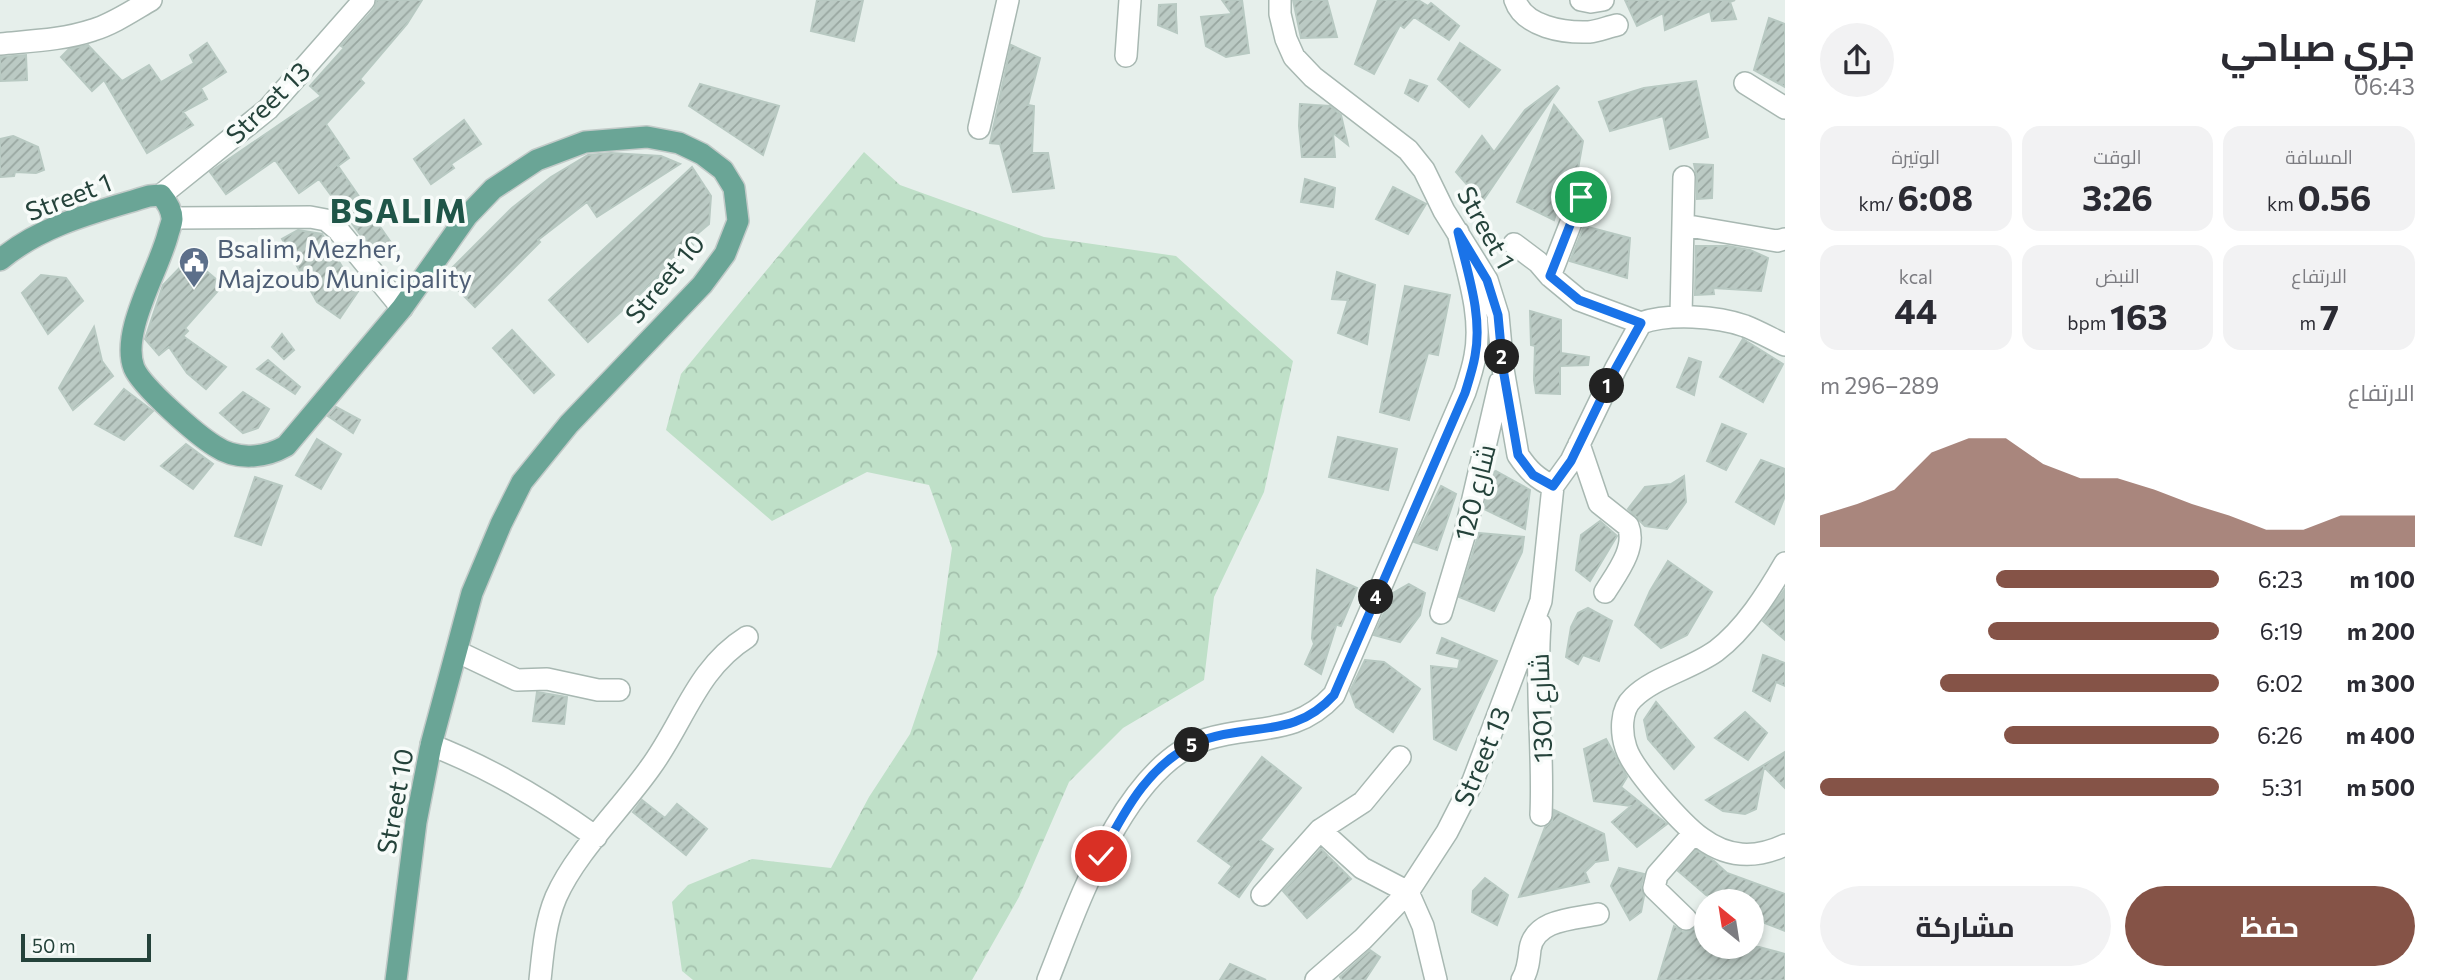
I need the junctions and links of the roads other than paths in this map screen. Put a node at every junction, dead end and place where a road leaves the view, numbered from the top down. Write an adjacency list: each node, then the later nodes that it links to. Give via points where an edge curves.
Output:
1 (151, 0): 10 (street, via 93,30)
2 (364, 0): 16 (street, Street 13, via 268,109)
3 (1008, 0): 14 (street)
4 (1130, 0): 11 (street)
5 (1280, 0): 20 (street, Street 1, via 1294,57 1408,150)
6 (1515, 0): 9 (street, via 1519,10 1537,23 1568,31 1592,32)
7 (1581, 0): 8 (street)
8 (1603, 0)
9 (1617, 25)
10 (0, 44)
11 (1126, 57)
12 (1745, 83): 13 (street)
13 (1785, 108)
14 (979, 128)
15 (1684, 177): 19 (street)
16 (161, 194): 18 (main road); 23 (main road, Street 1, via 68,221 35,235)
17 (1581, 197): 24 (street)
18 (172, 218): 25 (street, via 326,220); 25 (main road, Street 10, via 135,326 134,369 145,385 224,452 258,457 286,446)
19 (1683, 225): 21 (street); 26 (street)
20 (1458, 232): 29 (street, Street 1, via 1487,280 1498,315); 52 (street, via 1474,296 1476,354 1451,426 1334,695 1298,722 1209,738 1189,746 1150,778 1132,798 1112,834)
21 (1785, 239)
22 (1514, 244): 24 (street)
23 (0, 260)
24 (1550, 276): 27 (street, via 1579,300)
25 (402, 308): 37 (main road, Street 10, via 467,216 493,189 537,160 585,142 647,137 679,143 723,170 734,188 738,221 725,254 522,482 472,593)
26 (1681, 316): 27 (street); 28 (street, via 1743,326)
27 (1641, 323): 30 (street)
28 (1785, 345)
29 (1503, 369): 31 (street, Street 1, via 1518,455 1533,475); 35 (street, شارع 120, via 1465,533)
30 (1579, 444): 31 (street); 33 (street, via 1599,503 1630,531 1625,558)
31 (1553, 486): 34 (street, Street 13)
32 (1785, 564): 43 (street, via 1768,592 1718,649 1641,691 1623,717 1626,751)
33 (1605, 592)
34 (1541, 601): 41 (street, شارع 1301, via 1537,672); 46 (street, Street 13, via 1473,781)
35 (1441, 613)
36 (747, 637): 44 (street, via 713,664 655,762)
37 (458, 652): 38 (street, via 517,680 547,679); 39 (main road, Street 10)
38 (619, 690)
39 (431, 746): 44 (street, via 503,778); 50 (main road, Street 10, via 416,822)
40 (1400, 757): 42 (street, via 1363,802)
41 (1541, 815)
42 (1320, 830): 46 (street, via 1362,868); 47 (street)
43 (1694, 833): 45 (street, via 1724,852 1739,855); 49 (street, via 1654,882 1654,888)
44 (596, 837): 51 (street, via 556,897 545,933)
45 (1785, 845)
46 (1408, 892): 53 (street, Street 13); 54 (street, via 1423,926)
47 (1262, 895)
48 (1598, 914): 55 (street, via 1538,930)
49 (1686, 919)
50 (396, 980)
51 (540, 980)
52 (1048, 980)
53 (1316, 980)
54 (1436, 980)
55 (1522, 980)

